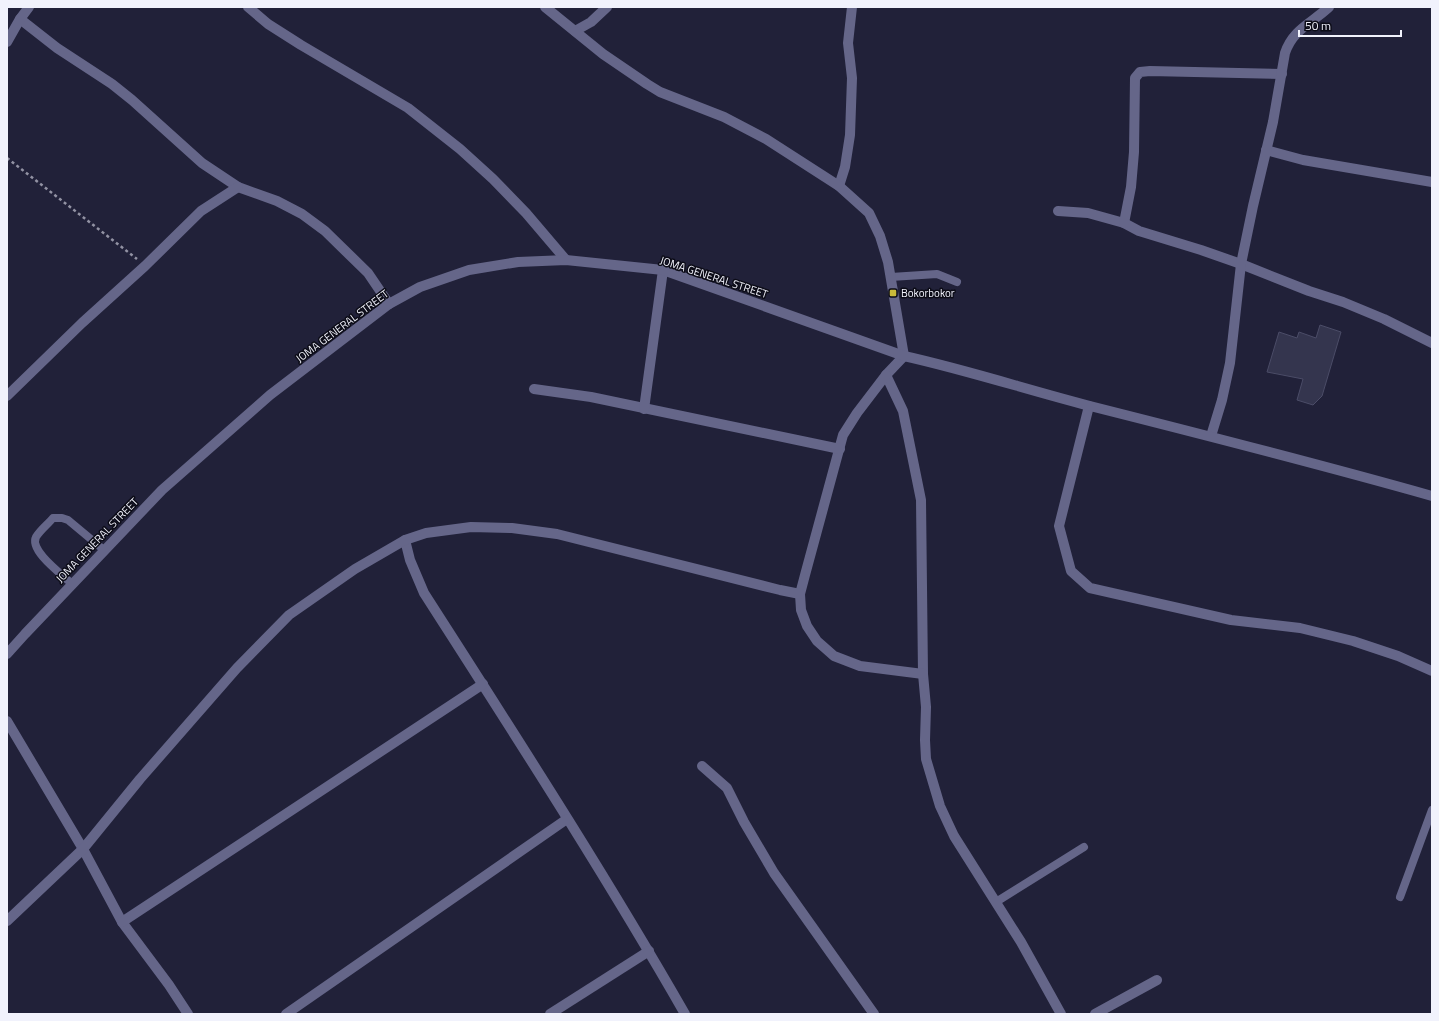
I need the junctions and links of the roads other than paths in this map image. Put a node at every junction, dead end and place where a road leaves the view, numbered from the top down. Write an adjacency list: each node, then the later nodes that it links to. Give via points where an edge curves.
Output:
1 (29, 7): 7 (street)
2 (248, 7): 17 (street, via 268,24 301,45 408,108 449,140 493,179)
3 (545, 7): 8 (street)
4 (607, 7): 8 (street, via 591,22)
5 (852, 7): 13 (street, via 848,43 852,78 850,135)
6 (1329, 7): 10 (street, via 1296,33 1288,44)
7 (20, 19): 9 (street); 14 (street, via 57,48 112,84 202,163)
8 (575, 31): 13 (street, via 603,54 660,92 742,126)
9 (7, 42)
10 (1282, 74): 11 (street); 16 (street, via 1140,72 1134,78 1134,152)
11 (1266, 150): 12 (street, via 1303,160); 18 (street)
12 (1432, 182)
13 (839, 186): 20 (street, via 870,213 888,262)
14 (238, 187): 22 (street, via 277,201 302,214 325,231 368,273); 27 (street, via 201,211)
15 (1058, 211): 16 (street, via 1088,213)
16 (1124, 222): 18 (street, via 1139,231)
17 (566, 260): 19 (street, JOMA GENERAL STREET); 22 (street, JOMA GENERAL STREET, via 518,262 468,270 420,287)
18 (1241, 264): 23 (street, via 1343,302); 30 (street, via 1230,363)
19 (663, 270): 24 (street, JOMA GENERAL STREET); 29 (street)
20 (890, 278): 21 (lane, via 937,274); 24 (street)
21 (957, 282)
22 (389, 304): 34 (street, JOMA GENERAL STREET, via 259,405 162,490)
23 (1432, 343)
24 (904, 356): 25 (street); 28 (street, JOMA GENERAL STREET)
25 (886, 375): 31 (street, via 848,426); 39 (street, via 902,411 921,500)
26 (534, 389): 29 (street, via 591,397)
27 (7, 396)
28 (1089, 406): 30 (street, JOMA GENERAL STREET); 38 (street, via 1059,526 1071,571 1090,588 1231,620 1300,628 1398,656)
29 (644, 409): 31 (street)
30 (1211, 436): 32 (street, JOMA GENERAL STREET)
31 (840, 449): 36 (street)
32 (1432, 496)
33 (405, 540): 36 (street, via 426,533 470,527 512,528 557,534); 40 (street, via 410,560 424,593); 46 (street, via 355,569 289,615 237,668)
34 (104, 550): 35 (street, JOMA GENERAL STREET); 35 (lane, via 68,520 53,518 36,537 35,544 39,553)
35 (72, 584): 37 (street, JOMA GENERAL STREET)
36 (800, 594): 39 (street, via 801,610 807,626 817,641 834,656 860,666)
37 (7, 654)
38 (1432, 671)
39 (923, 674): 48 (street, via 926,759 940,806 954,836)
40 (483, 684): 44 (street); 50 (street)
41 (7, 721): 46 (street)
42 (702, 766): 57 (street, via 727,788 774,873)
43 (1432, 810): 47 (lane)
44 (567, 819): 51 (street); 54 (street)
45 (1084, 847): 48 (lane)
46 (83, 849): 49 (street); 50 (street)
47 (1400, 897)
48 (996, 902): 58 (street)
49 (7, 921)
50 (122, 922): 53 (street)
51 (649, 951): 55 (street); 56 (street)
52 (1157, 980): 59 (street)
53 (188, 1014)
54 (286, 1014)
55 (550, 1014)
56 (685, 1014)
57 (874, 1014)
58 (1060, 1014)
59 (1095, 1014)

